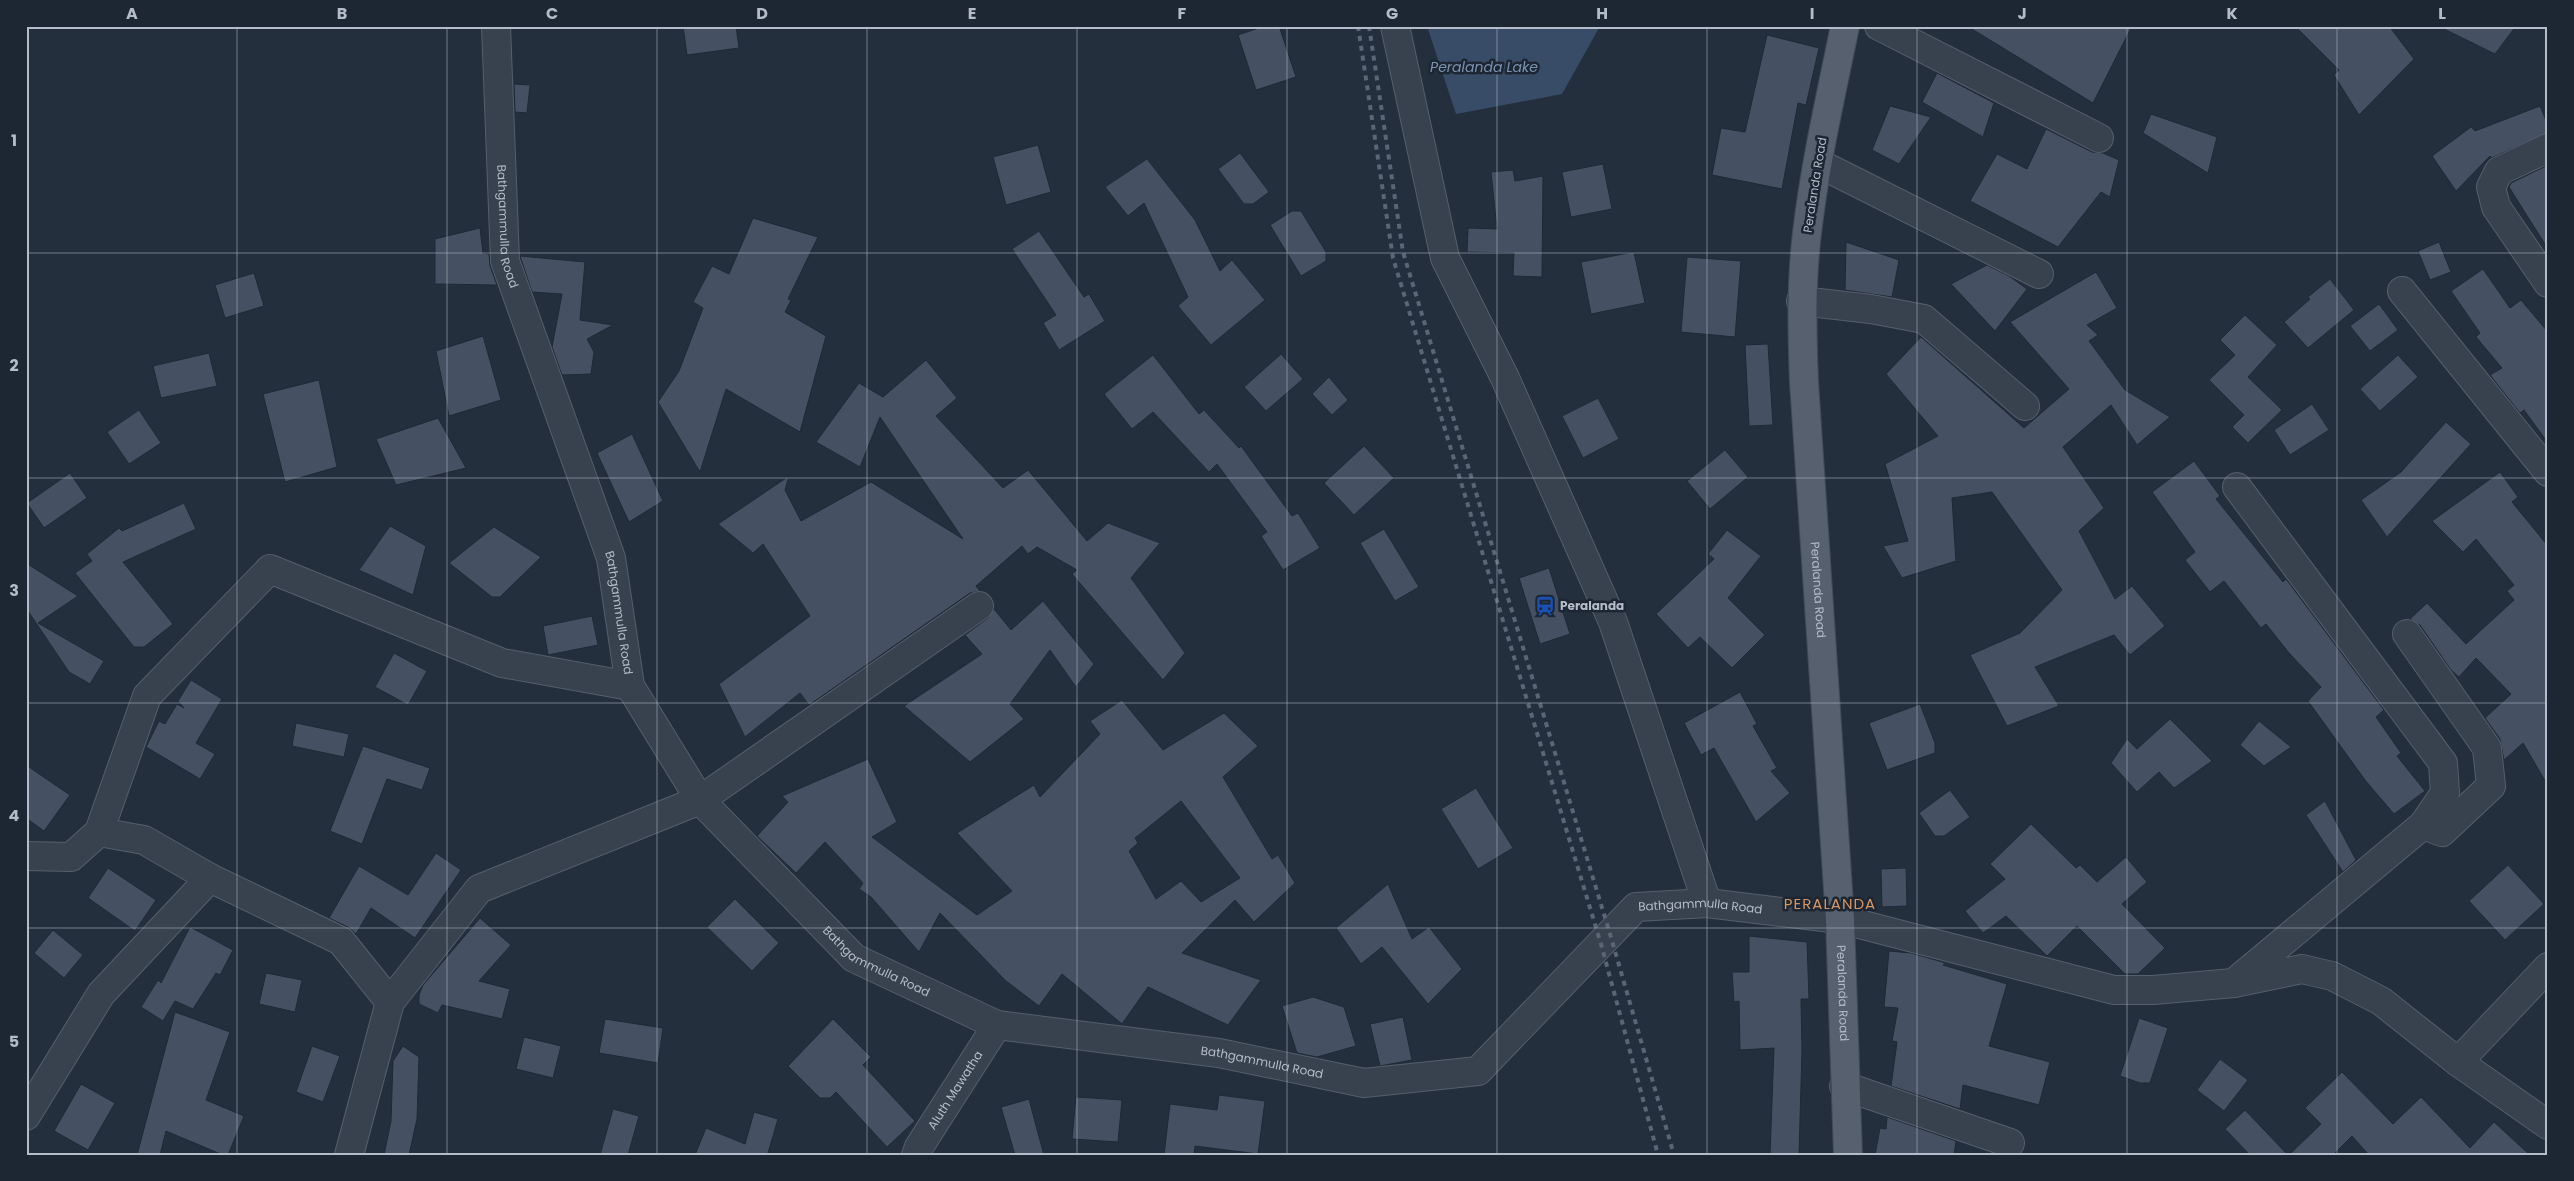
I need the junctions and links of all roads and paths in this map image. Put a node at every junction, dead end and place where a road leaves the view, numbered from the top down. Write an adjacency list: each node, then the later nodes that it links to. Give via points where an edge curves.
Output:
1 (496, 26): 17 (street, Bathgammulla Road, via 505,261 611,558)
2 (1395, 26): 23 (street, via 1445,258 1505,378 1613,622)
3 (1845, 26): 7 (main road, Peralanda Road)
4 (1880, 26): 5 (street)
5 (2099, 138)
6 (2548, 148): 9 (street, via 2499,171 2491,187 2496,207)
7 (1818, 162): 8 (street); 11 (main road, Peralanda Road, via 1807,233)
8 (2039, 274)
9 (2548, 283)
10 (2402, 291): 13 (street)
11 (1802, 301): 12 (street, via 1924,319); 24 (main road, Peralanda Road, via 1804,382)
12 (2025, 406)
13 (2548, 472)
14 (2238, 487): 19 (street, via 2443,763 2444,793)
15 (979, 606): 18 (street)
16 (2407, 634): 19 (street, via 2486,748 2491,786 2442,832)
17 (630, 686): 18 (street, Bathgammulla Road); 20 (street, via 502,663 270,569 147,696)
18 (700, 800): 27 (street, via 479,889); 28 (street, Bathgammulla Road, via 854,958)
19 (2423, 825): 26 (street)
20 (99, 832): 21 (street, via 71,857); 22 (street, via 144,840)
21 (26, 856)
22 (210, 878): 27 (street, via 341,941); 31 (street, via 101,994)
23 (1707, 903): 24 (street, Bathgammulla Road); 28 (street, Bathgammulla Road, via 1636,907 1478,1070 1364,1083 1219,1053)
24 (1840, 919): 26 (street, Bathgammulla Road, via 2114,990); 30 (main road, Peralanda Road)
25 (2548, 967): 29 (street)
26 (2234, 983): 29 (street, Bathgammulla Road, via 2302,970 2332,976 2380,1001)
27 (390, 1002): 34 (street)
28 (997, 1025): 35 (street, Aluth Mawatha)
29 (2458, 1062): 32 (street, Bathgammulla Road)
30 (1844, 1086): 33 (street); 36 (main road, Peralanda Road)
31 (26, 1116)
32 (2548, 1125)
33 (2010, 1143)
34 (349, 1155)
35 (916, 1155)
36 (1848, 1155)

